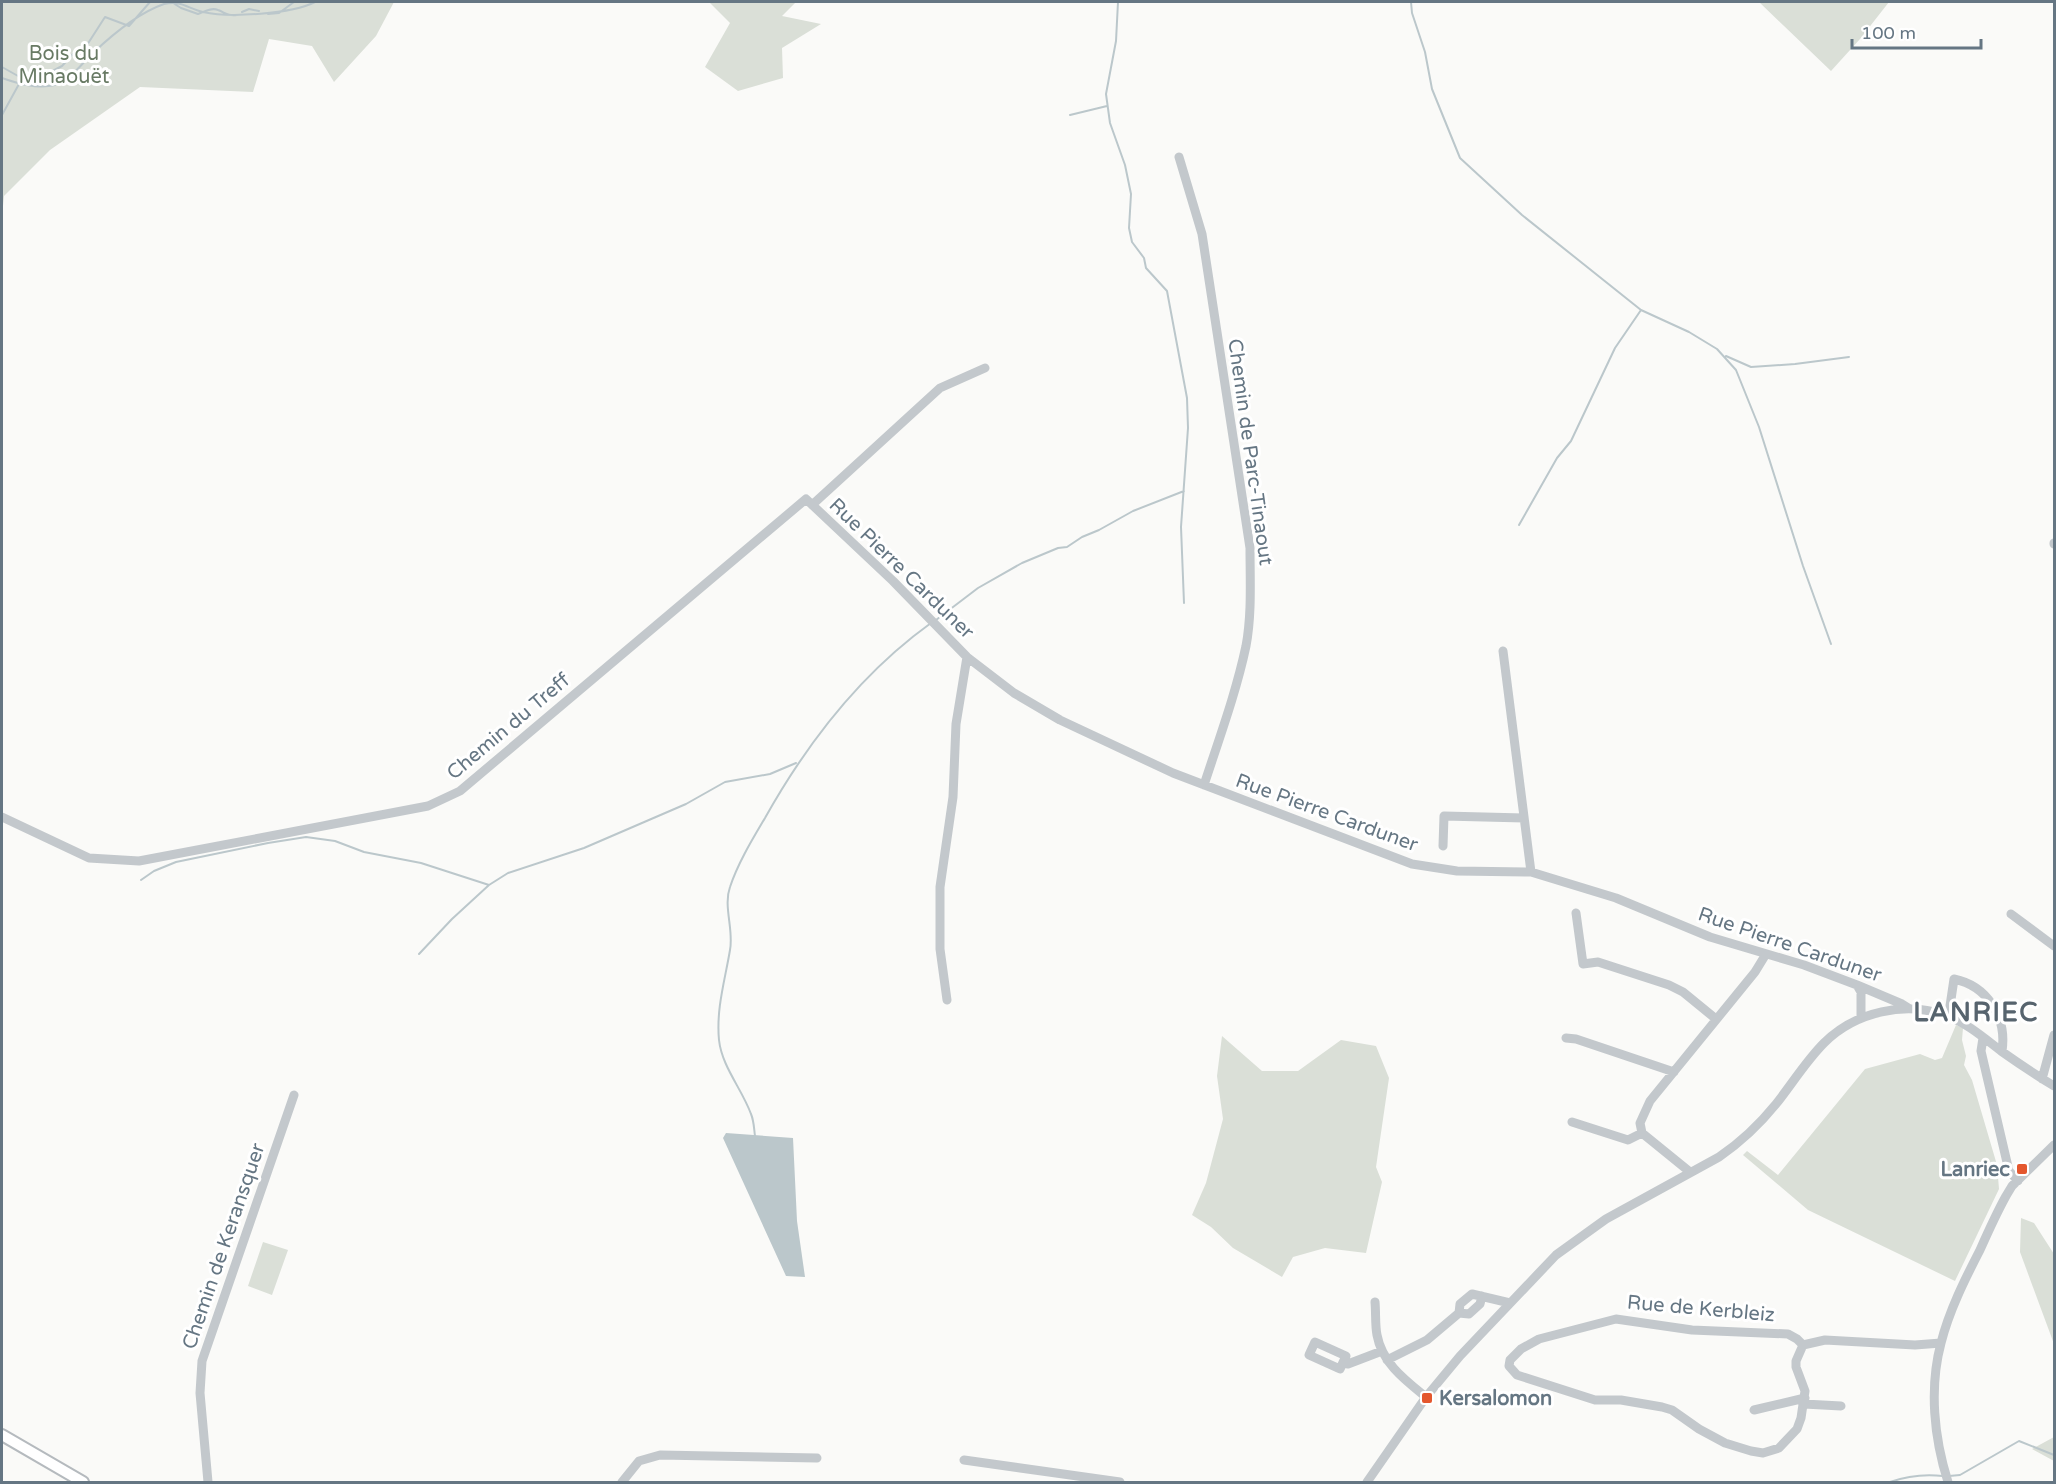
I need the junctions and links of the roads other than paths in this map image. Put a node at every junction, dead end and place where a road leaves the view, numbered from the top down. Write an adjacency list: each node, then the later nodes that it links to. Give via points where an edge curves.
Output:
1 (1179, 158): 6 (street, Chemin de Parc-Tinaout, via 1202,234 1250,548 1246,645)
2 (986, 368): 3 (street, Chemin du Treff, via 940,388)
3 (809, 502): 5 (street, Rue Pierre Carduner, via 893,580); 7 (street, Chemin du Treff, via 460,791 428,806 139,861 89,858)
4 (1503, 651): 8 (street)
5 (967, 657): 6 (street, Rue Pierre Carduner, via 1014,693 1060,720 1173,774); 16 (street, via 956,724 953,797 940,887 940,949)
6 (1204, 784): 10 (street, Rue Pierre Carduner, via 1412,864 1457,871)
7 (2, 817)
8 (1524, 818): 9 (street, via 1444,816); 10 (street)
9 (1443, 846)
10 (1531, 872): 14 (street, Rue Pierre Carduner, via 1616,898 1710,937)
11 (1576, 913): 20 (street, via 1583,964 1598,962 1669,985)
12 (2011, 914): 13 (street)
13 (2055, 946)
14 (1766, 954): 15 (street, Rue Pierre Carduner); 20 (street)
15 (1857, 985): 17 (street, Rue Pierre Carduner); 19 (street)
16 (947, 1000)
17 (1910, 1009): 18 (street); 19 (street)
18 (1947, 1015): 23 (street); 24 (street, via 1954,979 1973,986 2000,1017 2005,1036)
19 (1862, 1018): 32 (street, via 1824,1043 1768,1113 1736,1145)
20 (1716, 1019): 25 (street)
21 (2055, 1035): 26 (street)
22 (1566, 1038): 25 (street)
23 (1983, 1038): 24 (street); 33 (street, via 1981,1051 2009,1171)
24 (2002, 1052): 26 (street)
25 (1674, 1072): 30 (street, via 1645,1110 1640,1124)
26 (2042, 1079): 27 (street)
27 (2055, 1086)
28 (294, 1095): 49 (street, Chemin de Keransquer, via 202,1361 200,1393)
29 (1572, 1122): 30 (street, via 1628,1140)
30 (1642, 1133): 32 (street)
31 (2055, 1145): 33 (street)
32 (1690, 1172): 35 (street, via 1580,1236)
33 (2018, 1181): 36 (street, via 1997,1213 1964,1281)
34 (1375, 1302): 38 (street)
35 (1510, 1303): 39 (street, via 1482,1296 1480,1304 1469,1314 1459,1313 1427,1340); 41 (street)
36 (1941, 1343): 37 (street, via 1825,1340); 53 (street, via 1935,1382 1935,1423)
37 (1803, 1345): 42 (street, via 1796,1367); 42 (street, Rue de Kerbleiz, via 1788,1334 1692,1330 1616,1319 1539,1339 1521,1349 1510,1359 1509,1366 1517,1375 1596,1400 1637,1402 1672,1410 1711,1436 1763,1453 1779,1448 1797,1429)
38 (1382, 1351): 39 (street); 40 (street)
39 (1387, 1360): 41 (street)
40 (1343, 1363)
41 (1426, 1397): 52 (street)
42 (1805, 1401): 43 (street); 44 (street)
43 (1841, 1406)
44 (1754, 1410)
45 (2, 1435): 48 (main road)
46 (817, 1458): 50 (street, via 660,1455 639,1461)
47 (964, 1460): 51 (street)
48 (83, 1482)
49 (208, 1482)
50 (622, 1482)
51 (1120, 1482)
52 (1367, 1482)
53 (1948, 1482)

